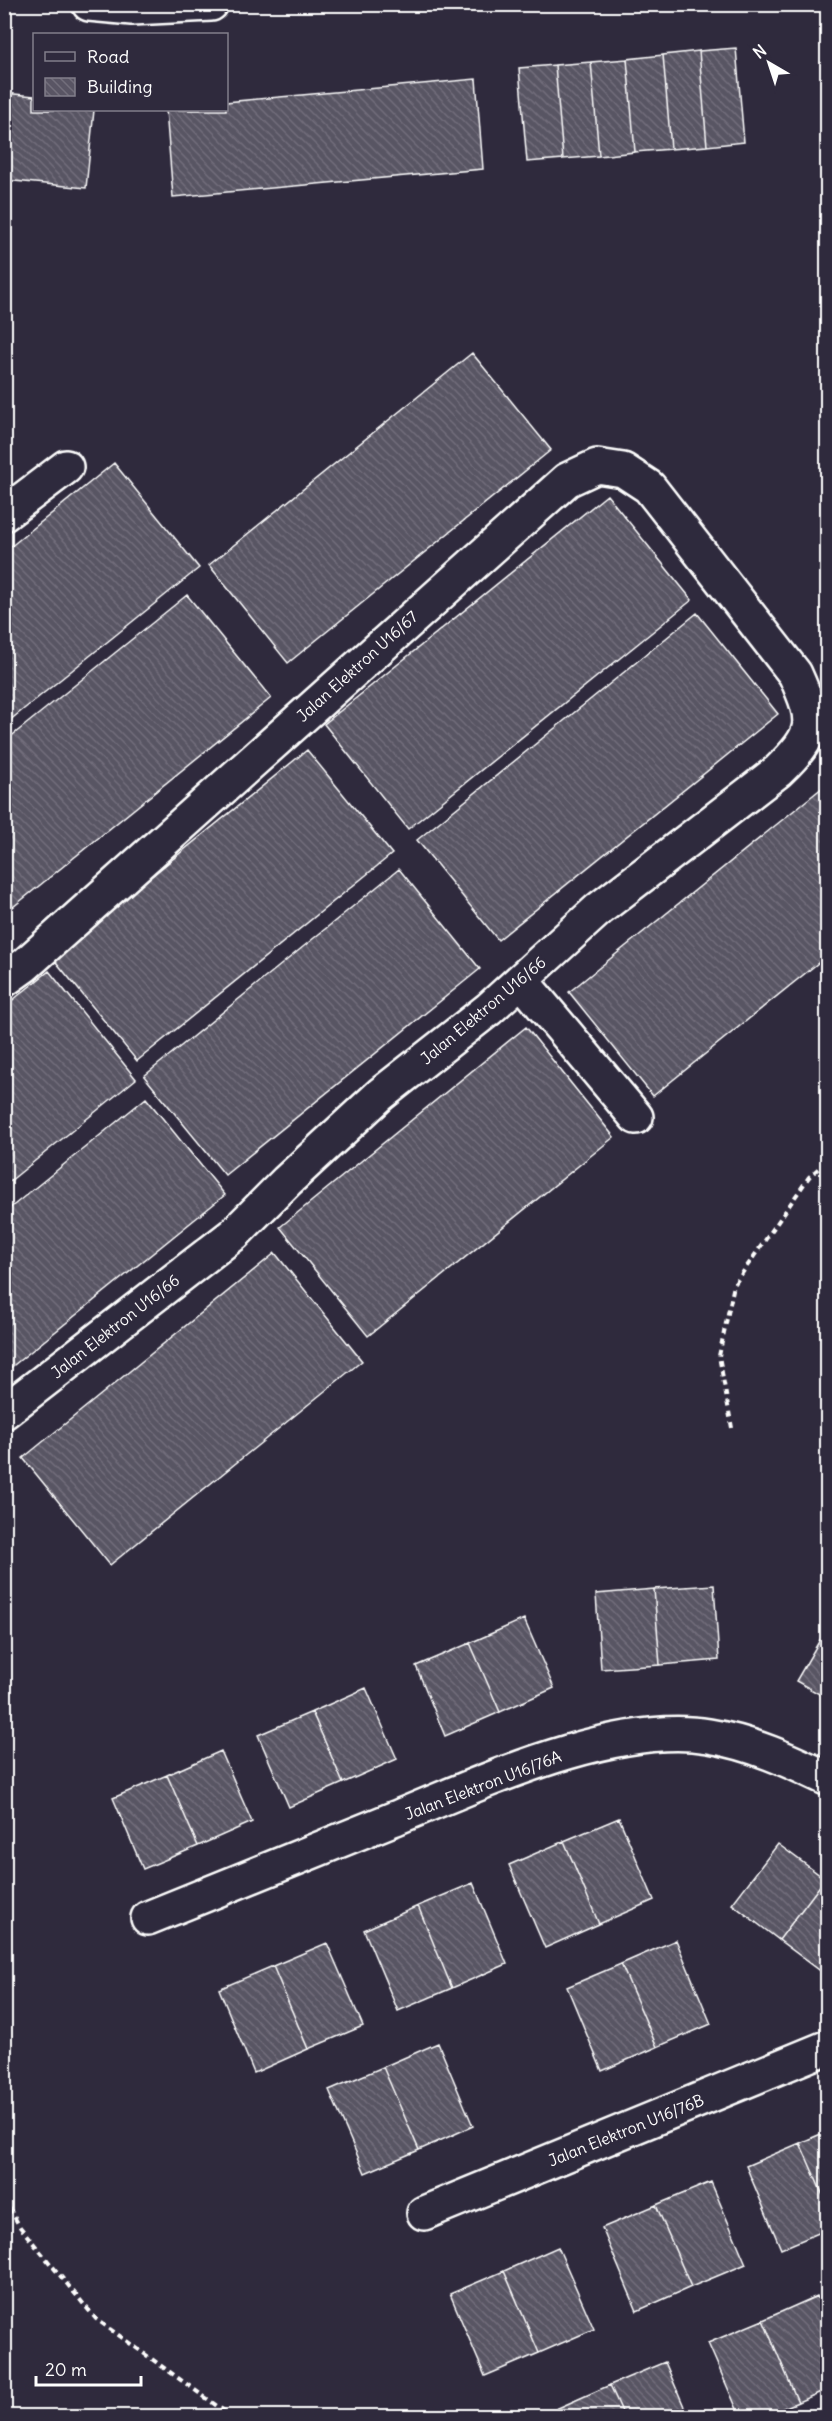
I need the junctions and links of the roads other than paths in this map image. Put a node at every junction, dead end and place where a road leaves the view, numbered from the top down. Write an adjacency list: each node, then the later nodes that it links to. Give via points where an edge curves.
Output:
1 (89, 4): 2 (street, via 132,8)
2 (211, 4)
3 (66, 466): 4 (street)
4 (4, 514)
5 (711, 568): 6 (street, Jalan Elektron U16/67, via 649,488 623,470 597,466 567,480); 7 (street, Jalan Elektron U16/66, via 795,674 807,700 811,725 801,748 778,771 599,909)
6 (4, 980)
7 (521, 980): 8 (street); 9 (street, Jalan Elektron U16/66, via 381,1094 234,1234)
8 (636, 1117)
9 (4, 1412)
10 (828, 1779): 11 (street, Jalan Elektron U16/76A, via 771,1752 708,1736 663,1735 599,1743 524,1766)
11 (148, 1918)
12 (828, 2047): 13 (street, Jalan Elektron U16/76B)
13 (424, 2213)

